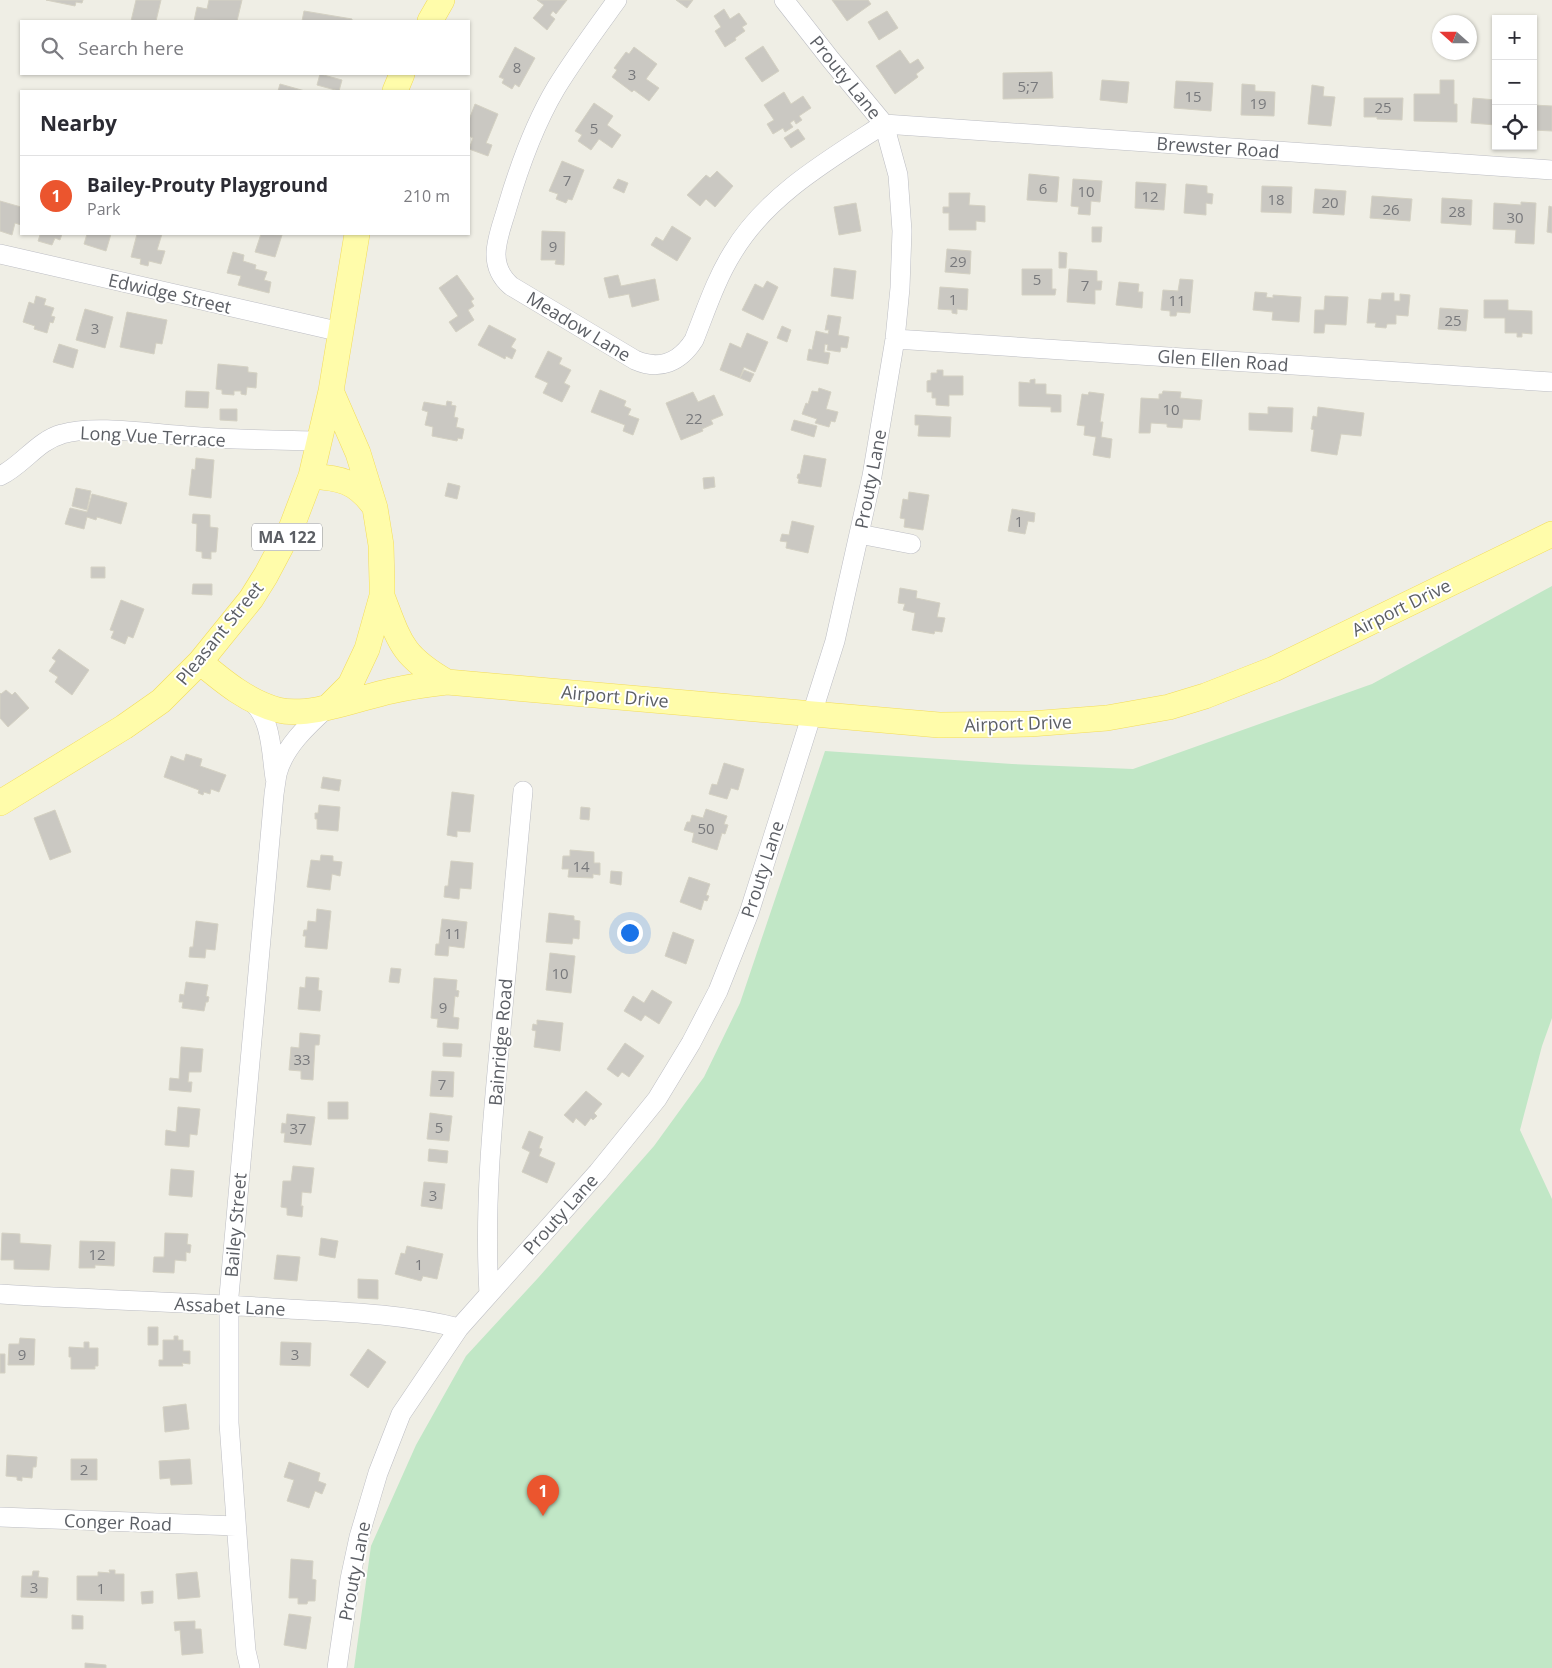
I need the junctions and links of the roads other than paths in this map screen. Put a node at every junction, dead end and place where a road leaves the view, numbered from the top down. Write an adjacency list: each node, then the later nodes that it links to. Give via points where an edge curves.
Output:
1 (442, 0): 4 (main road)
2 (617, 0): 7 (street, Meadow Lane, via 564,76 536,128 514,185 496,256 500,273 511,286 635,360 663,364 685,352 694,340 727,261 753,225 804,176)
3 (784, 0): 7 (street, Prouty Lane)
4 (431, 20)
5 (402, 75): 6 (main road)
6 (395, 90)
7 (884, 124): 8 (street, Brewster Road); 12 (street, Prouty Lane, via 898,175 902,231)
8 (1552, 170)
9 (357, 235): 11 (main road, Pleasant Street / MA 122)
10 (0, 254): 11 (street, Edwidge Street)
11 (341, 332): 14 (main road, Pleasant Street / MA 122)
12 (895, 338): 13 (street, Glen Ellen Road); 19 (street, Prouty Lane)
13 (1552, 382)
14 (331, 391): 15 (main road, Pleasant Street / MA 122); 18 (main road, Airport Drive, via 358,453)
15 (320, 441): 16 (street, Long Vue Terrace, via 74,431 35,448); 17 (main road, Pleasant Street / MA 122)
16 (0, 476)
17 (311, 476): 18 (main road, via 350,483); 23 (main road, Pleasant Street / MA 122, via 292,526 266,575 251,599)
18 (375, 508): 22 (main road, Airport Drive, via 381,545)
19 (859, 534): 21 (street); 27 (street, Prouty Lane, via 835,641)
20 (1552, 534): 27 (main road, Airport Drive, via 1274,669 1169,707 1107,718 1030,724 939,725)
21 (911, 544)
22 (382, 596): 24 (main road, Airport Drive, via 396,634 409,654); 26 (main road, Airport Drive, via 366,649 350,684)
23 (200, 662): 25 (main road, Bailey Street); 30 (main road, Pleasant Street / MA 122, via 174,690 124,728)
24 (448, 682): 26 (main road, Airport Drive, via 419,685); 27 (main road, Airport Drive)
25 (248, 698): 26 (main road, Airport Drive, via 287,712); 28 (street, Bailey Street, via 259,709 266,725)
26 (328, 707): 28 (street, Bailey Street, via 292,745 281,764)
27 (812, 714): 32 (street, Prouty Lane, via 748,913 718,991 691,1044 657,1099 598,1172)
28 (276, 783): 33 (street, Bailey Street)
29 (523, 791): 32 (street, Bainridge Road, via 493,1116 487,1256)
30 (0, 803)
31 (0, 1294): 33 (street, Assabet Lane)
32 (489, 1294): 34 (street, Prouty Lane)
33 (229, 1305): 34 (street, Assabet Lane, via 351,1312); 36 (street, Bailey Street, via 229,1423)
34 (459, 1328): 38 (street, Prouty Lane, via 401,1414 381,1466 363,1522 350,1579)
35 (0, 1518): 36 (street, Conger Road)
36 (236, 1526): 37 (street, Bailey Street)
37 (250, 1668)
38 (337, 1668)

